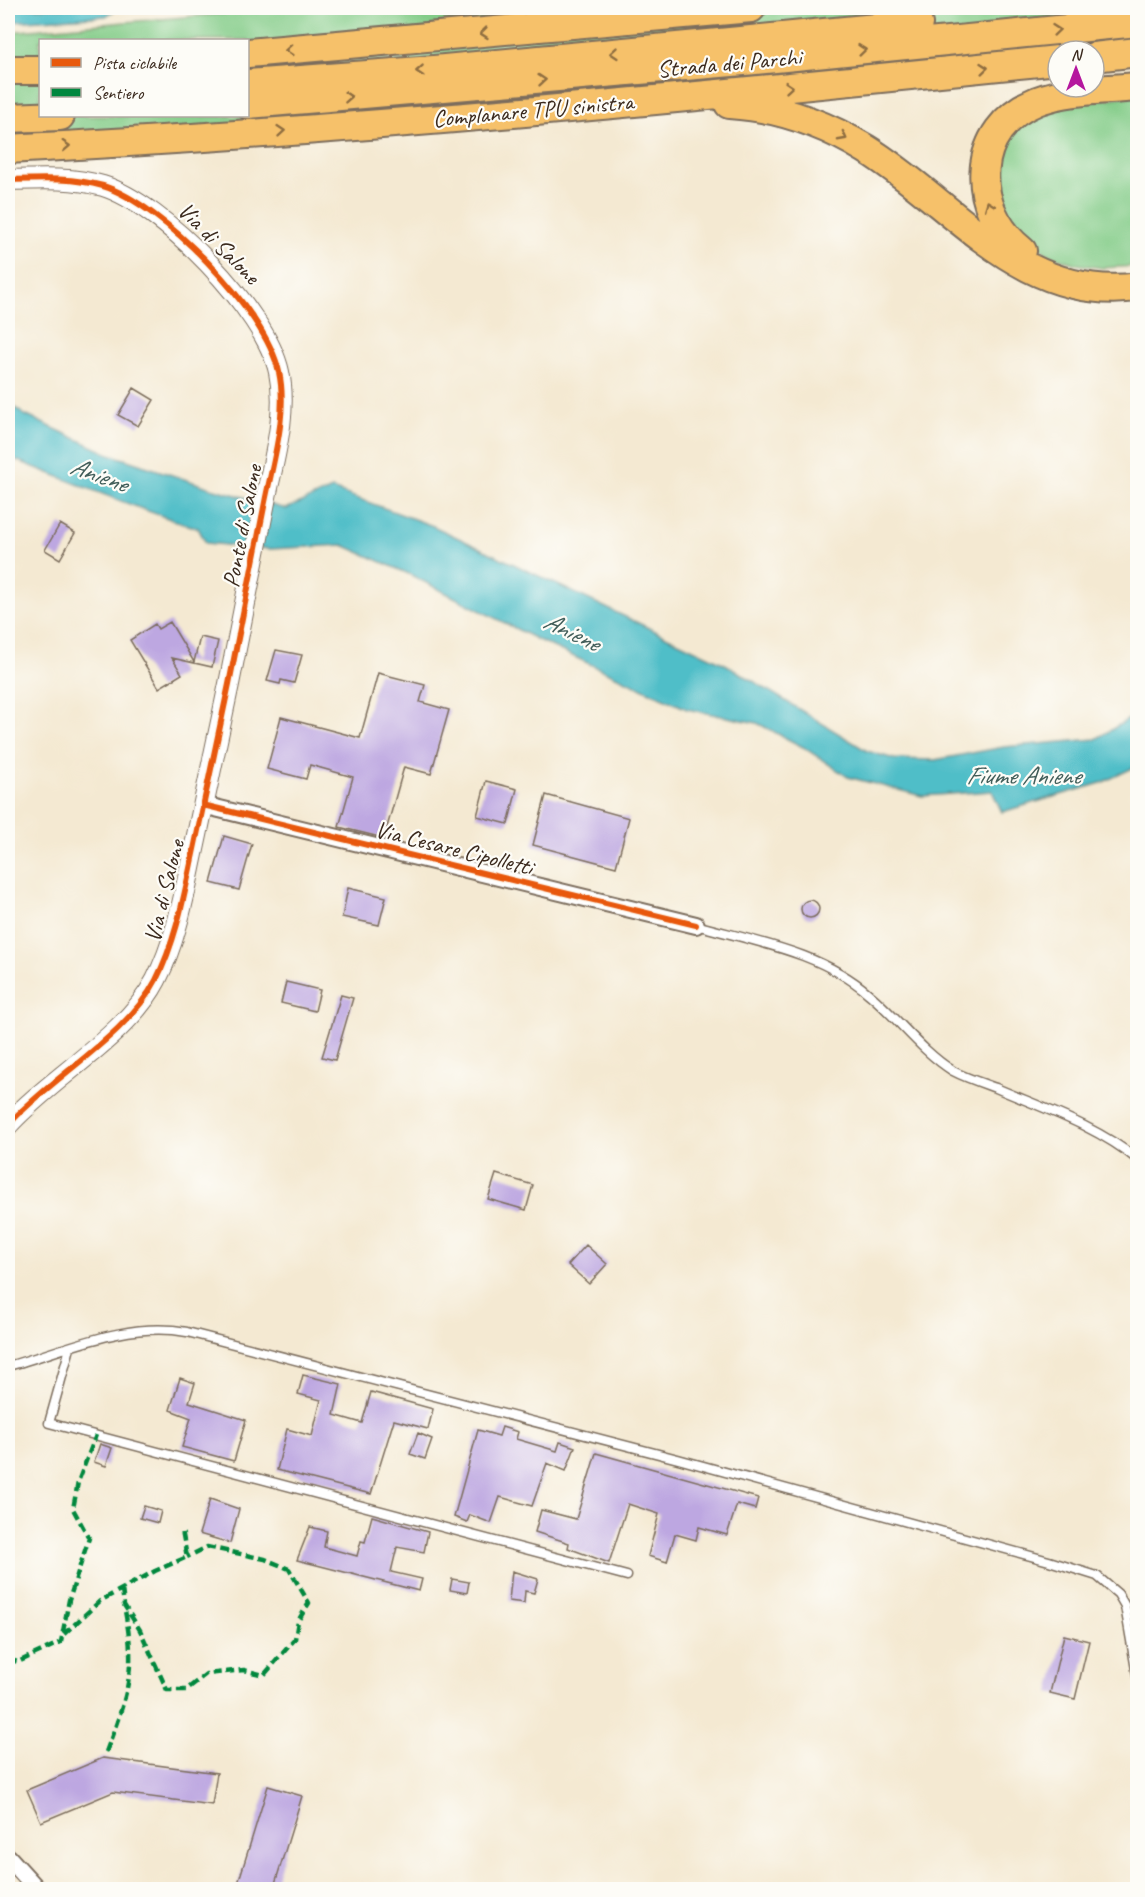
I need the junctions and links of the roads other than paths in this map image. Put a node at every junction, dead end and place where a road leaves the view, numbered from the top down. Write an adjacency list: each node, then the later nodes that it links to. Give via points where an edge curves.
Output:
1 (751, 8): 3 (highway)
2 (1090, 8): 13 (highway, Strada dei Parchi, one-way to 13)
3 (726, 9): 6 (highway, one-way to 6)
4 (1137, 22): 17 (highway, Strada dei Parchi, one-way to 4, via 743,62)
5 (1137, 52): 7 (highway)
6 (249, 53)
7 (1106, 56)
8 (1046, 61): 18 (highway, Complanare TPU sinistra, one-way to 8)
9 (39, 63): 10 (highway)
10 (8, 64)
11 (8, 70): 12 (highway)
12 (39, 70)
13 (249, 84)
14 (1137, 87): 23 (highway, one-way to 14, via 1010,241 989,209 984,174 992,143 1010,118 1035,102 1056,95)
15 (39, 97): 16 (highway)
16 (8, 98)
17 (249, 104)
18 (601, 105): 21 (highway, Complanare TPU sinistra, one-way to 18, via 175,140); 23 (highway, one-way to 23, via 741,105 802,118 867,150 966,226)
19 (39, 117): 20 (highway)
20 (8, 118)
21 (8, 149)
22 (8, 180): 26 (street, Via di Salone, via 82,181 126,196 163,221 224,280 254,317 279,371 281,396)
23 (1039, 268): 24 (highway, via 1105,277); 25 (highway, via 1068,284)
24 (1137, 276)
25 (1137, 287)
26 (274, 454): 27 (street, Ponte di Salone)
27 (245, 604): 28 (street, Via di Salone)
28 (203, 805): 29 (street, Via Cesare Cipolletti); 30 (street, Via di Salone, via 174,932 148,994 125,1021)
29 (696, 925): 31 (lane, via 800,954 841,973 869,993 934,1057 954,1071 1074,1120 1117,1143)
30 (8, 1125)
31 (1137, 1160)
32 (70, 1348): 33 (lane); 34 (lane, via 49,1423); 35 (lane, via 136,1329 193,1333 678,1459 1086,1572 1106,1582 1122,1600)
33 (8, 1366)
34 (627, 1576)
35 (1137, 1681)
36 (8, 1857): 37 (street)
37 (38, 1890)

